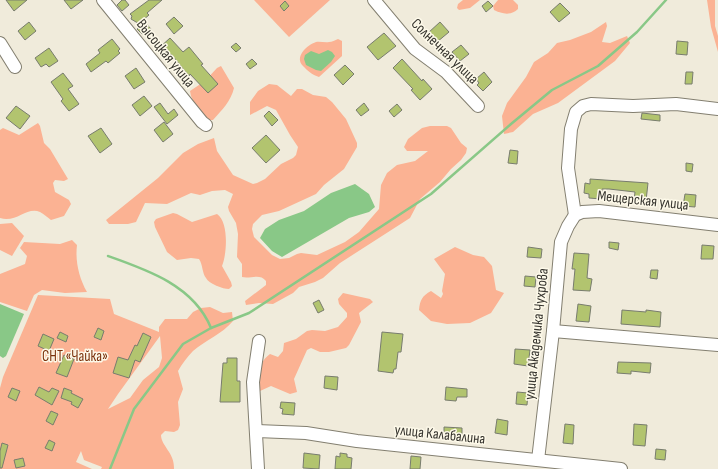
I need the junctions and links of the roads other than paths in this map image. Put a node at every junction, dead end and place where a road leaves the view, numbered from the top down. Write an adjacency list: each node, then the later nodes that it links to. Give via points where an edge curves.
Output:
1 (103, 0): 7 (street, Высоцкая улица)
2 (374, 0): 5 (street, Солнечная улица, via 416,49 446,72)
3 (0, 43): 4 (street)
4 (15, 67)
5 (478, 106)
6 (718, 109): 8 (street, via 676,104 583,106 576,112 568,168)
7 (206, 125)
8 (575, 215): 9 (street, Мещерская улица, via 599,211); 10 (street, улица Академика Чухрова, via 562,242)
9 (718, 224)
10 (553, 331): 12 (street); 14 (street, улица Академика Чухрова)
11 (259, 341): 13 (street, via 253,382)
12 (718, 345)
13 (257, 431): 14 (street, улица Калабалина, via 306,433); 15 (street)
14 (533, 463): 16 (street, улица Калабалина)
15 (258, 469)
16 (621, 469)

